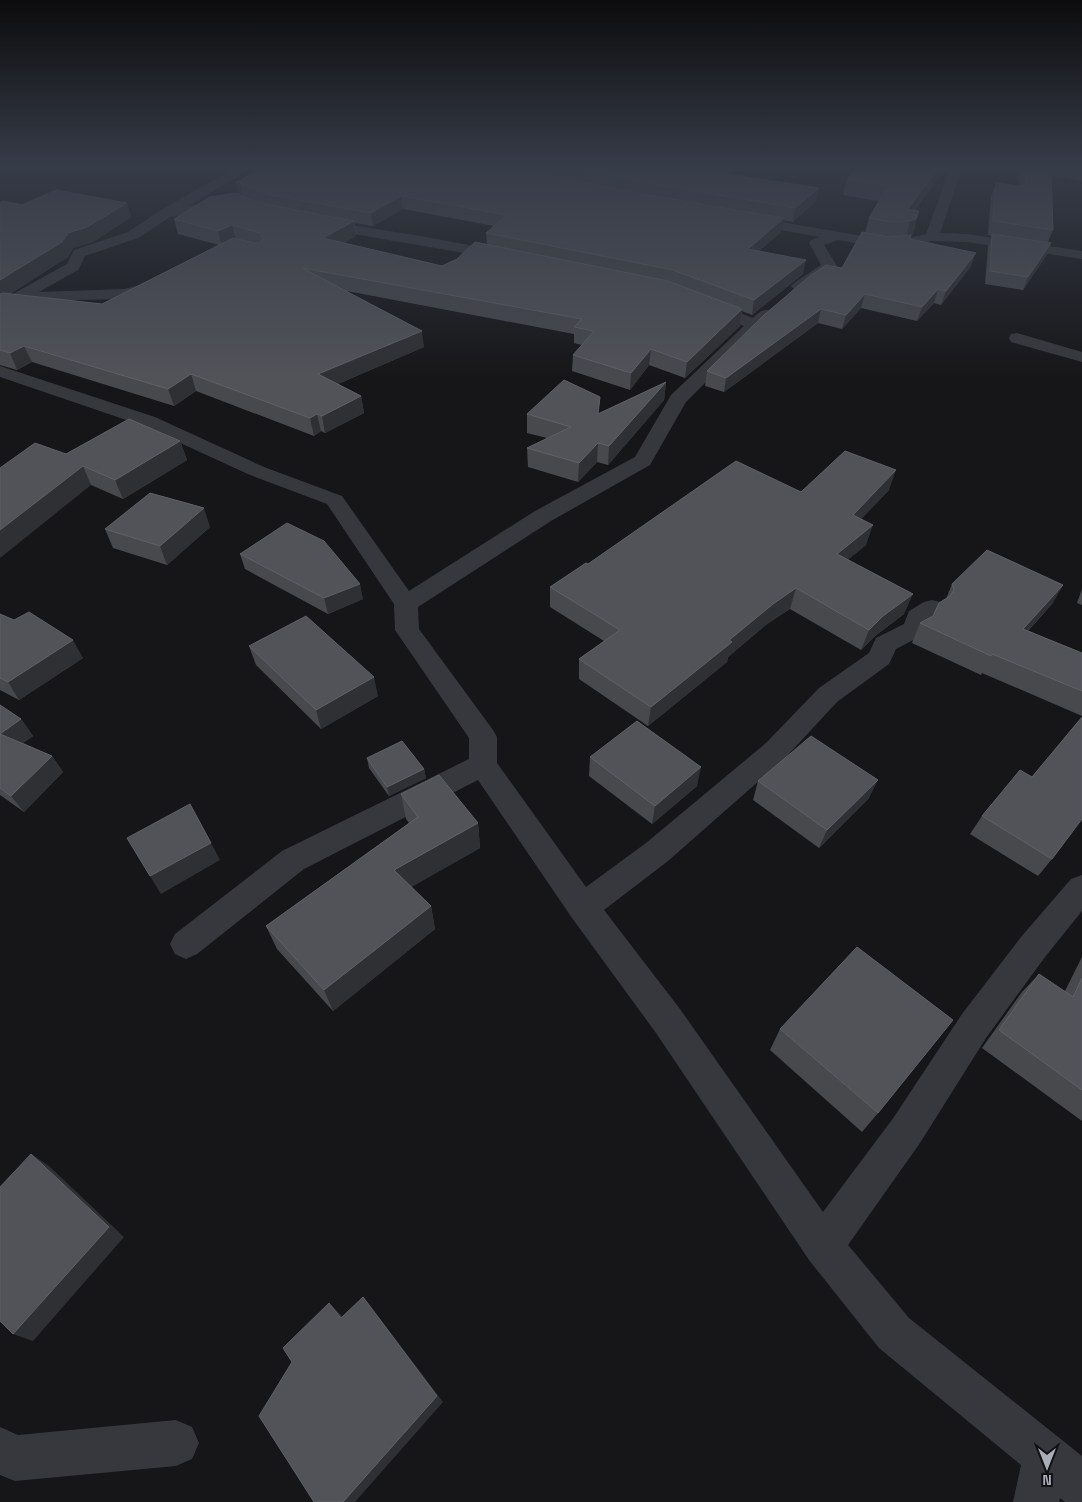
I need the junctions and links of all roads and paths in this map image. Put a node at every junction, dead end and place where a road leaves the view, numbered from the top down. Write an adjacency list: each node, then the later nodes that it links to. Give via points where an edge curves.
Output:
1 (124, 238): 10 (street, via 79,253 73,267)
2 (402, 238): 8 (street)
3 (830, 238): 13 (street, via 816,243 829,266)
4 (849, 238): 5 (street, via 886,244)
5 (927, 238)
6 (968, 238): 7 (street)
7 (1082, 255)
8 (518, 259)
9 (170, 280): 10 (street, via 124,294)
10 (17, 297): 12 (street)
11 (690, 298): 13 (street)
12 (0, 306)
13 (754, 324): 17 (street, via 678,399 643,461 543,516)
14 (1017, 338): 15 (street)
15 (1082, 357)
16 (0, 371): 17 (street, via 148,421 257,471 335,500)
17 (406, 604): 19 (street, via 407,630 483,737)
18 (932, 608): 21 (street, via 918,617 914,628 885,644 880,658 828,695 769,756 656,852)
19 (483, 765): 21 (street); 22 (street, via 293,860)
20 (1082, 888): 23 (street, via 974,1026 907,1130)
21 (583, 908): 23 (street, via 668,1021)
22 (186, 944)
23 (823, 1246): 26 (street, via 894,1333)
24 (176, 1443): 25 (street, via 15,1458)
25 (0, 1450)
26 (1046, 1455): 27 (street); 28 (street)
27 (1082, 1486)
28 (1036, 1502)

